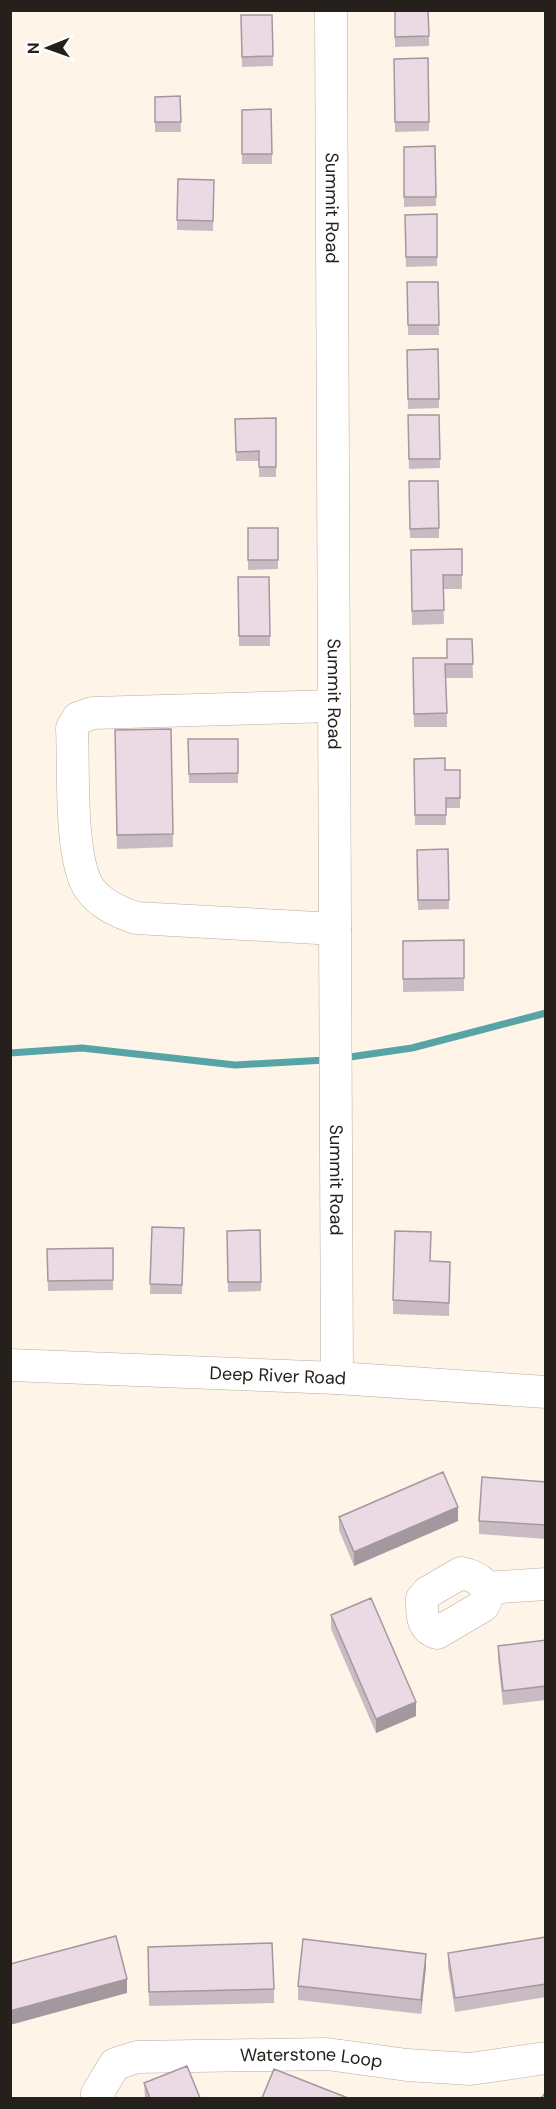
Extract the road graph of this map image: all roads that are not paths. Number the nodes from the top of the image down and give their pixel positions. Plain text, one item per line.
1 (332, 10) edge
2 (334, 706) junction
3 (335, 929) junction
4 (10, 1365) edge
5 (337, 1378) junction
6 (546, 1392) edge
7 (546, 1584) edge
8 (486, 1588) dead end
9 (546, 2058) edge
10 (99, 2098) edge

1 - 2 street, Summit Road
2 - 3 street, Summit Road
2 - 3 street
3 - 5 street, Summit Road
4 - 5 street, Deep River Road
5 - 6 street, Deep River Road
7 - 8 street
9 - 10 street, Waterstone Loop

